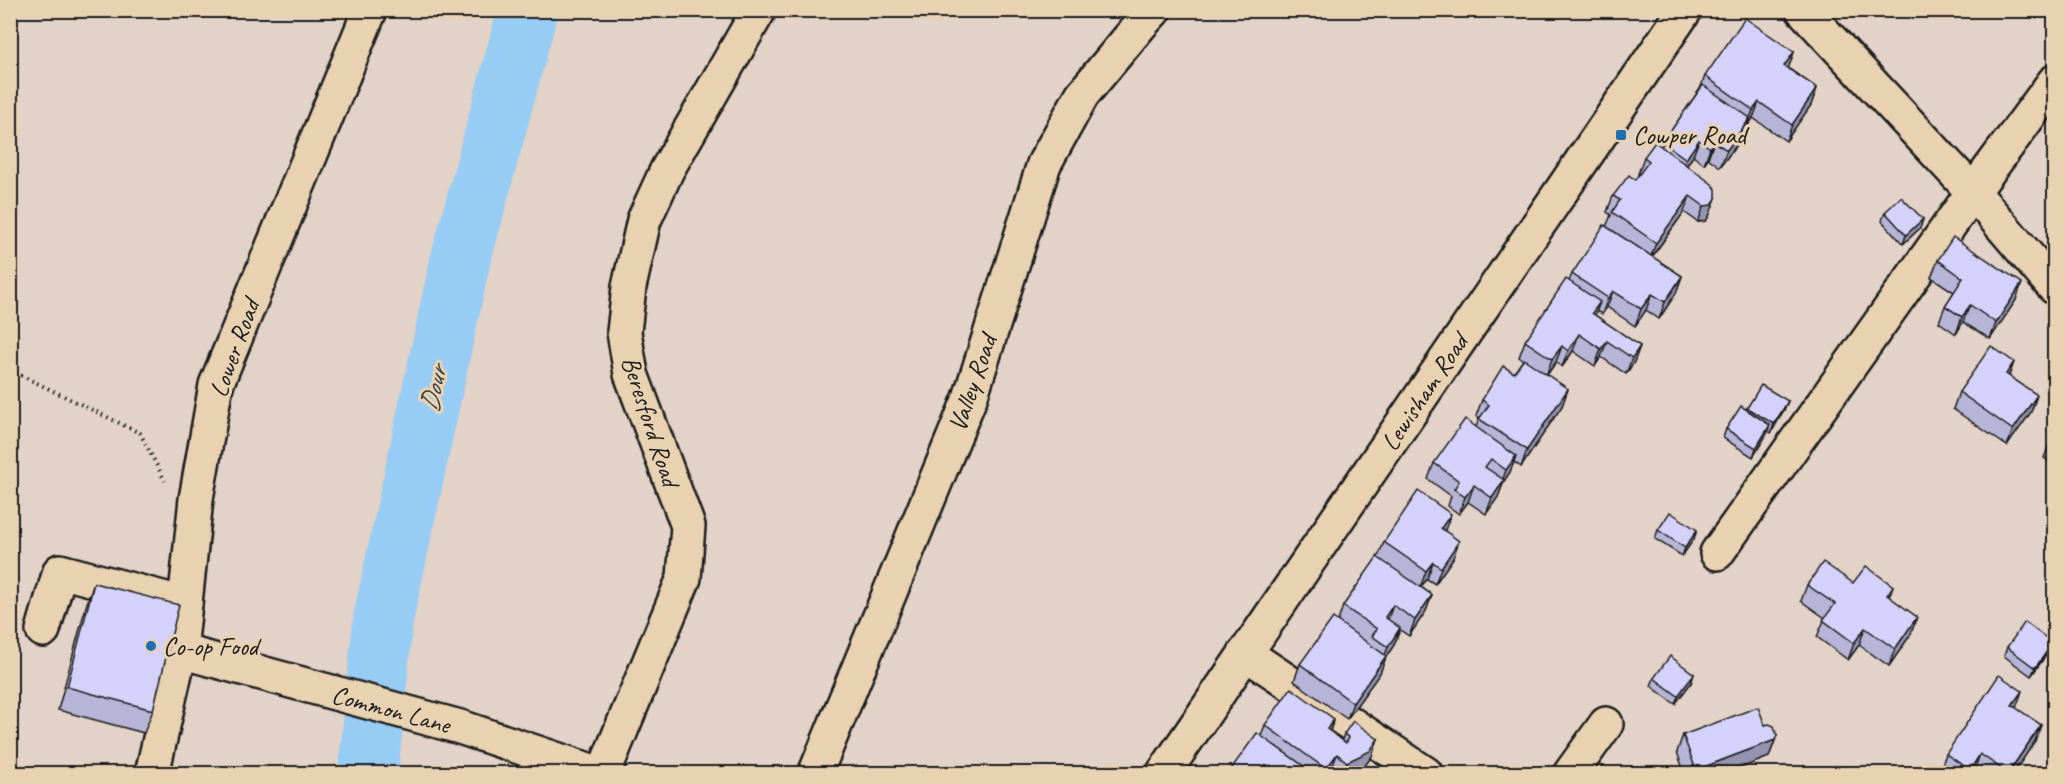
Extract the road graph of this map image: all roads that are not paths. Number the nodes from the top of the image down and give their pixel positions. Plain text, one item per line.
1 (370, 10) edge
2 (759, 10) edge
3 (1154, 10) edge
4 (1684, 10) edge
5 (1803, 10) edge
6 (2055, 82) edge
7 (1973, 192) junction
8 (2055, 286) edge
9 (1717, 553) dead end
10 (185, 604) junction
11 (43, 630) dead end
12 (180, 651) junction
13 (1245, 653) junction
14 (1606, 724) dead end
15 (152, 774) edge
16 (602, 774) edge
17 (815, 774) edge
18 (1163, 774) edge
19 (1426, 774) edge
20 (1570, 774) edge

1 - 10 street, Lower Road
2 - 16 street, Beresford Road
3 - 17 street, Valley Road
4 - 13 street, Lewisham Road
5 - 7 street
6 - 7 street
7 - 8 street
7 - 9 street
10 - 11 street
10 - 12 street, Lower Road
12 - 15 street, Lower Road
12 - 16 street, Common Lane
13 - 18 street, Lewisham Road
13 - 19 street
14 - 20 street

